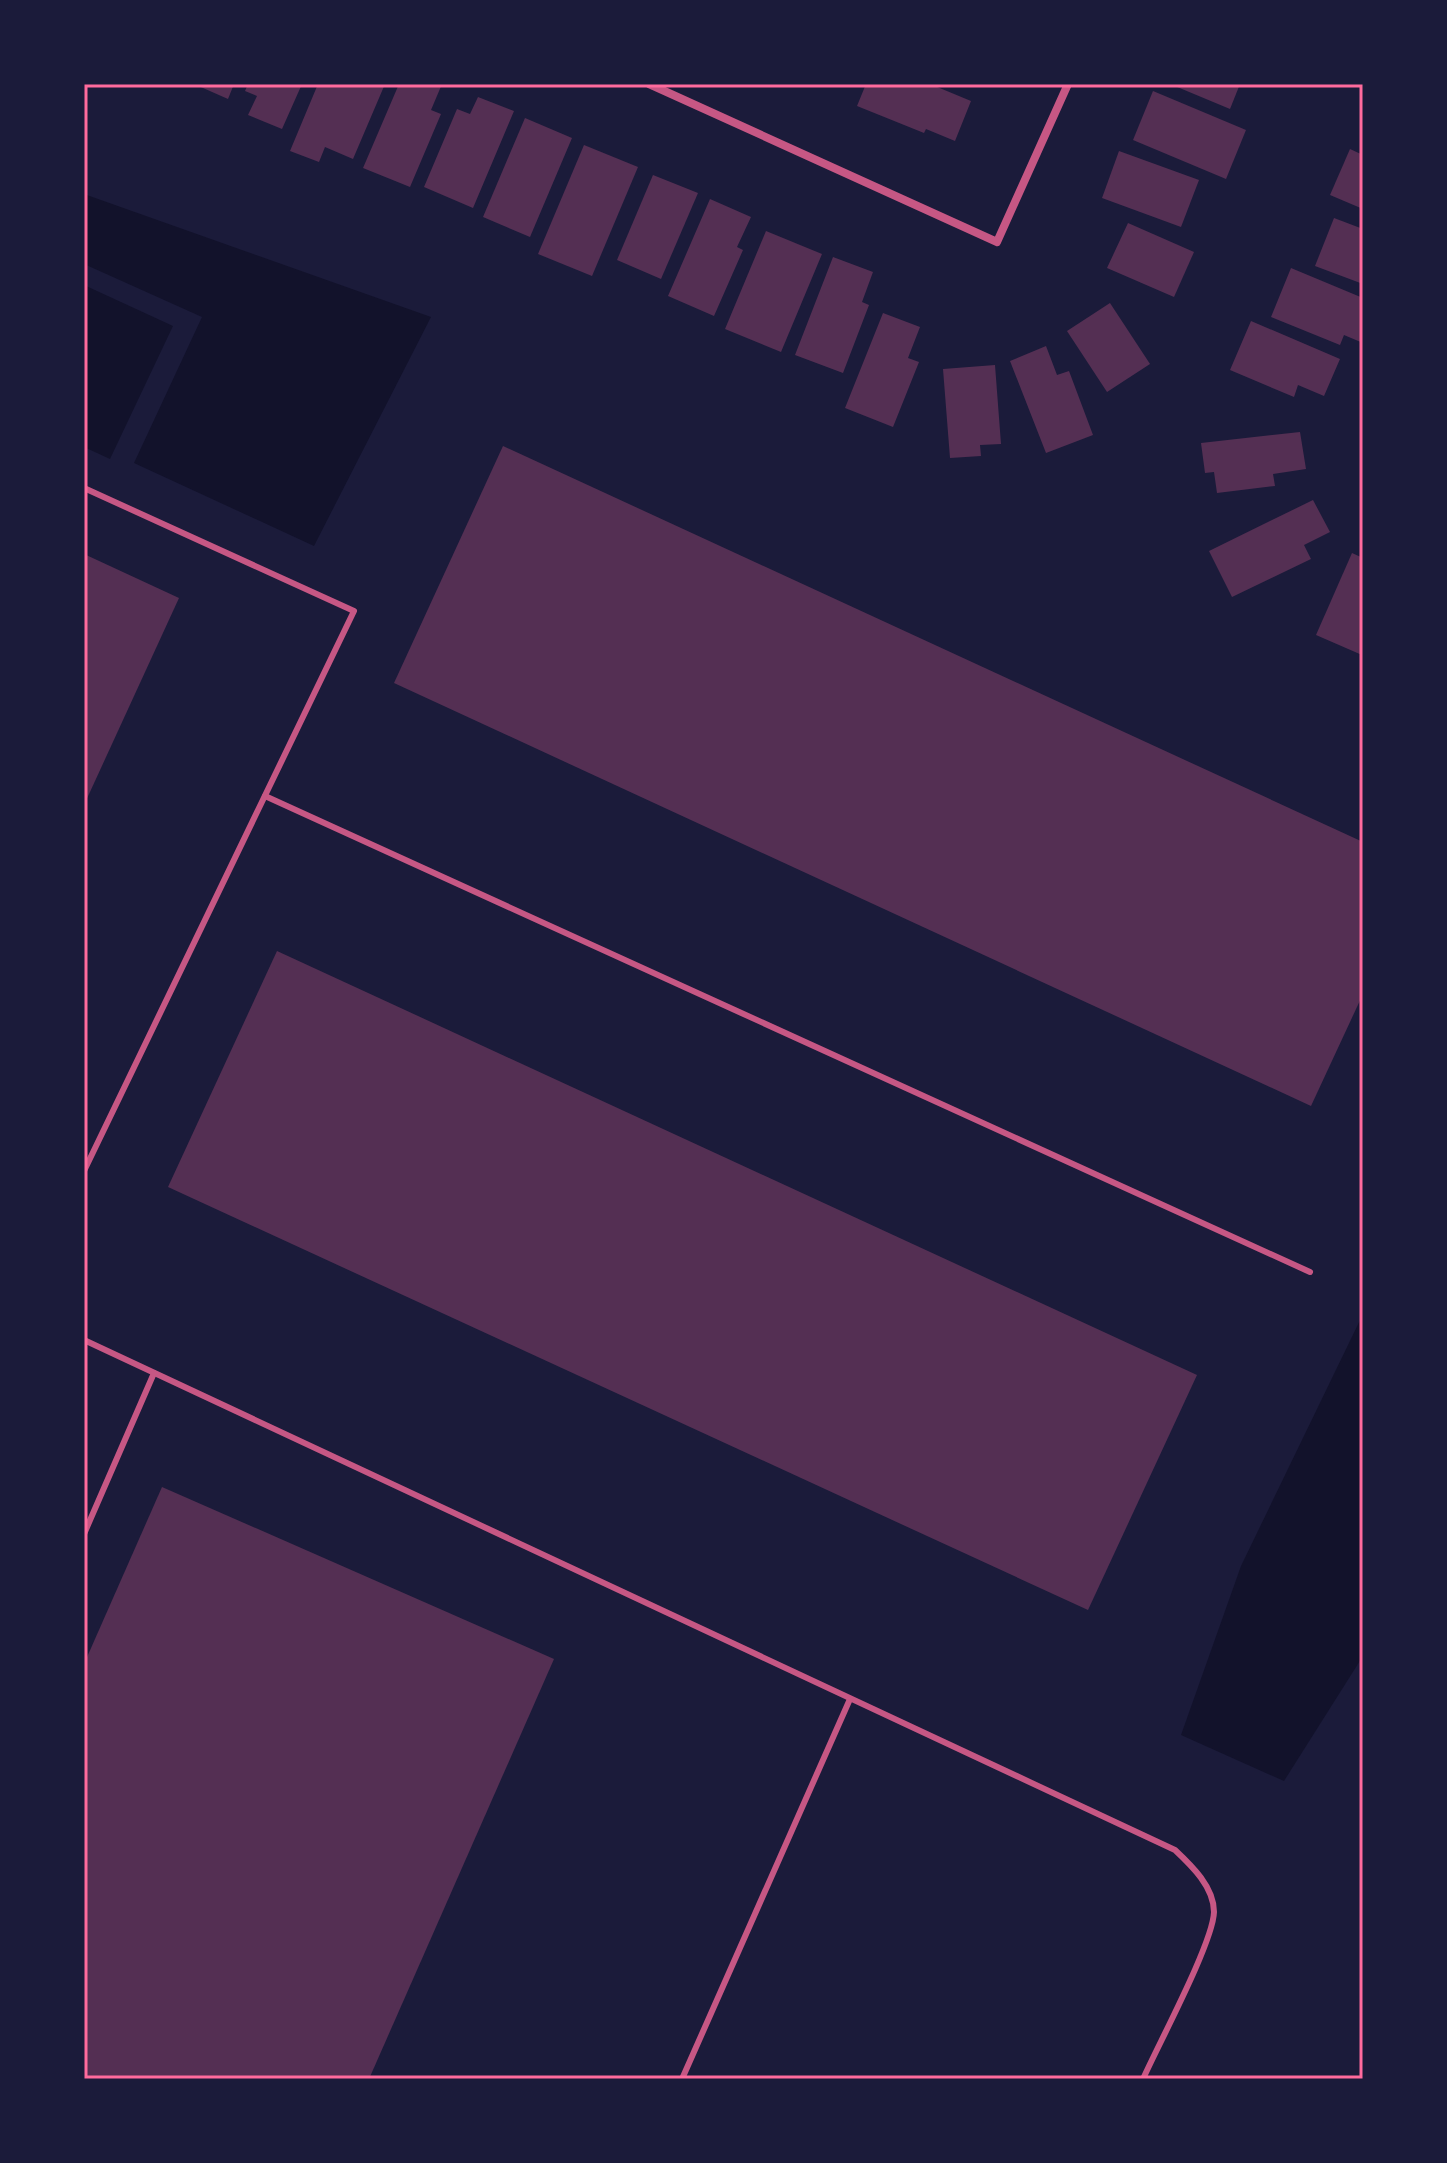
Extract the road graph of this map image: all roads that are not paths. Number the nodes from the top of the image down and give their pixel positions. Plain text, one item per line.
1 (649, 84) edge
2 (1068, 84) edge
3 (84, 488) edge
4 (265, 796) junction
5 (84, 1171) edge
6 (1310, 1272) dead end
7 (84, 1340) edge
8 (154, 1373) junction
9 (84, 1534) edge
10 (850, 1699) junction
11 (682, 2079) edge
12 (1143, 2079) edge

1 - 2 street
3 - 4 lane
4 - 5 lane
4 - 6 lane
7 - 8 lane
8 - 9 lane
8 - 10 lane
10 - 11 lane
10 - 12 lane

